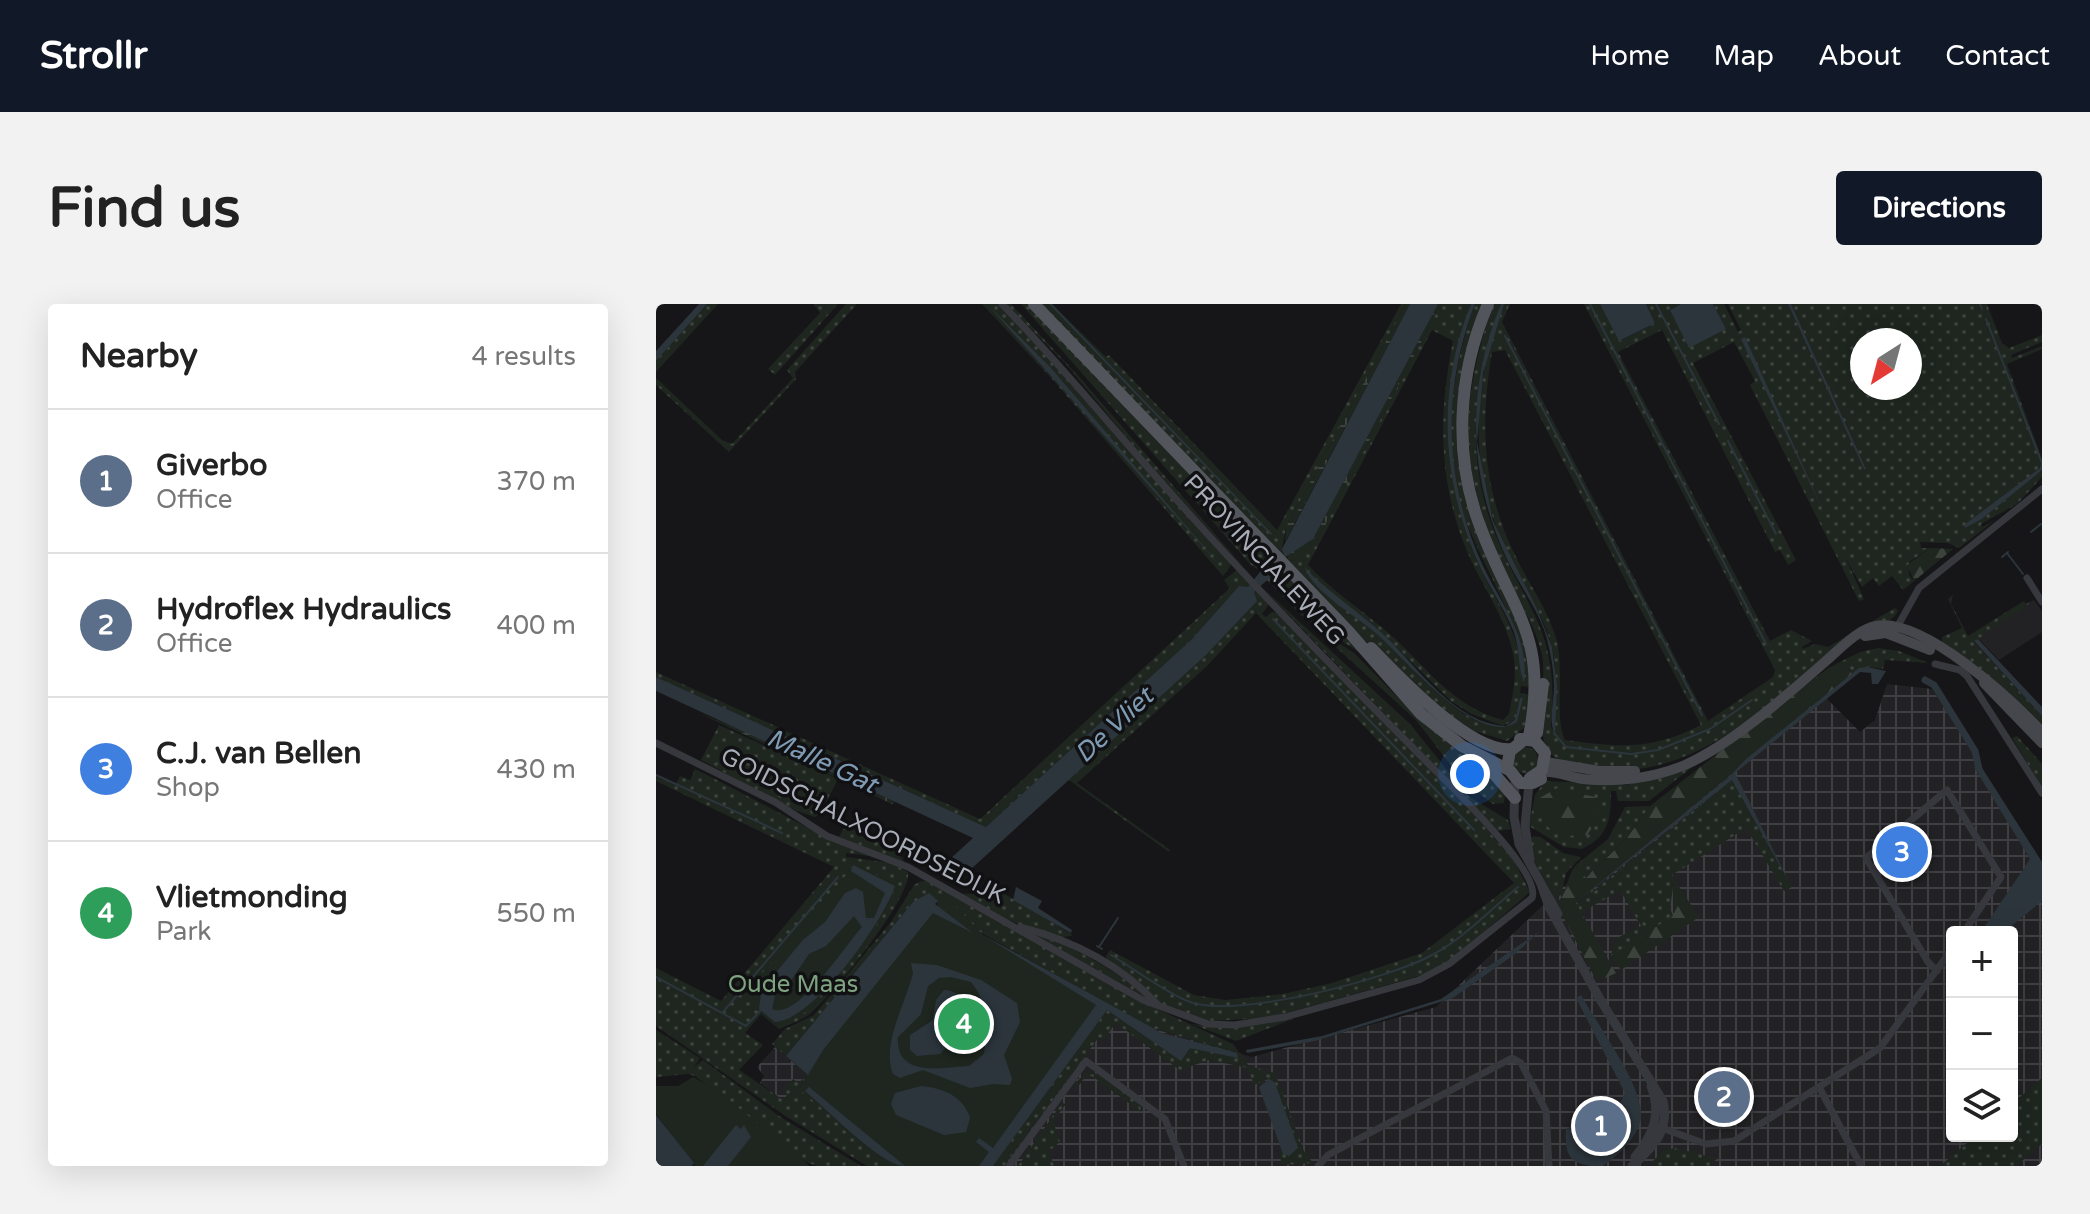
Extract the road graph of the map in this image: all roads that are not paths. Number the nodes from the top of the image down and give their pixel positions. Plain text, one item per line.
1 (1002, 304) edge
2 (1034, 304) edge
3 (1488, 304) edge
4 (2042, 489) edge
5 (2027, 578) dead end
6 (1511, 593) junction
7 (2042, 602) edge
8 (1895, 631) junction
9 (1349, 632) junction
10 (1935, 664) dead end
11 (2013, 707) junction
12 (1997, 720) junction
13 (2042, 732) edge
14 (656, 743) edge
15 (1523, 743) junction
16 (2042, 743) edge
17 (1471, 751) junction
18 (1507, 765) junction
19 (1565, 770) junction
20 (1534, 774) junction
21 (2042, 793) edge
22 (1515, 798) junction
23 (1520, 833) junction
24 (1500, 840) junction
25 (1009, 924) junction
26 (1968, 926) edge
27 (1946, 958) edge
28 (1937, 971) junction
29 (1161, 1008) junction
30 (1819, 1087) junction
31 (1659, 1126) junction
32 (1009, 1166) edge
33 (1184, 1166) edge
34 (1318, 1166) edge
35 (1549, 1166) edge
36 (1630, 1166) edge
37 (1861, 1166) edge

1 - 24 street, PROVINCIALEWEG
2 - 9 main road, PROVINCIALEWEG
3 - 6 main road
4 - 8 street
5 - 7 street
6 - 15 main road
6 - 15 main road
8 - 11 main road
8 - 19 main road
9 - 15 main road, PROVINCIALEWEG
9 - 17 main road, PROVINCIALEWEG
10 - 12 street
11 - 12 street
11 - 13 main road
11 - 16 main road
12 - 21 street
14 - 25 street, GOIDSCHALXOORDSEDIJK
15 - 18 main road
15 - 20 main road
17 - 18 main road, PROVINCIALEWEG
17 - 22 main road
18 - 20 main road
19 - 20 main road
19 - 20 main road
20 - 22 street
20 - 23 street
22 - 23 street
23 - 24 street
23 - 31 street
24 - 29 street, GOIDSCHALXOORDSEDIJK
25 - 29 street, GOIDSCHALXOORDSEDIJK
25 - 29 street, GOIDSCHALXOORDSEDIJK
26 - 28 street
27 - 28 street
28 - 30 street
30 - 31 street
30 - 37 street
31 - 36 street
32 - 33 street
34 - 35 street

